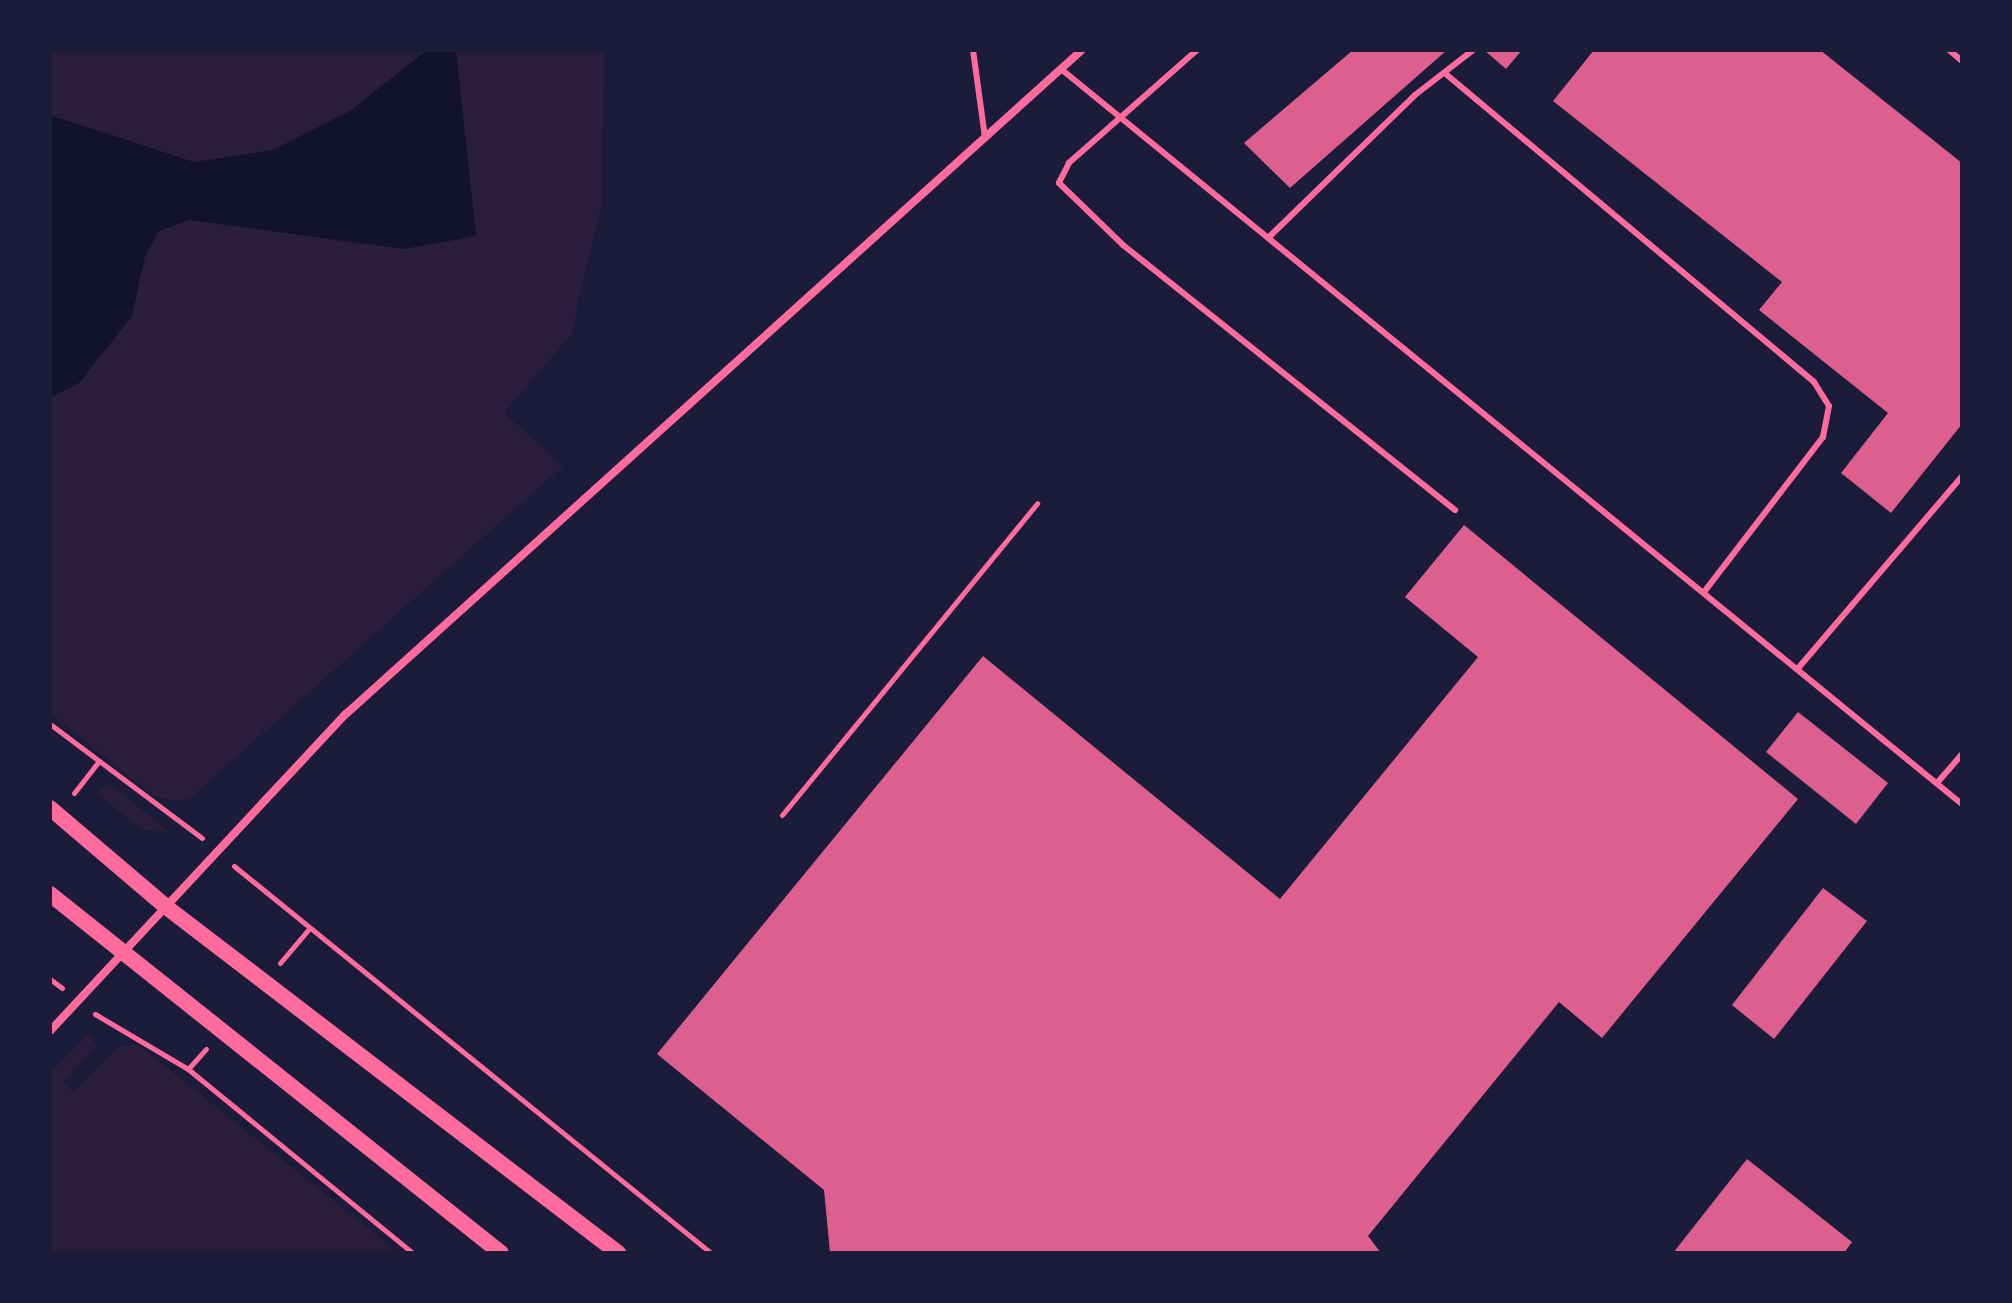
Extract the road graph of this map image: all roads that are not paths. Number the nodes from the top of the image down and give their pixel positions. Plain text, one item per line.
1 (973, 50) edge
2 (1082, 50) edge
3 (1197, 50) edge
4 (1473, 50) edge
5 (1949, 50) edge
6 (1962, 61) edge
7 (1061, 69) junction
8 (1447, 75) junction
9 (1123, 113) junction
10 (985, 139) junction
11 (1268, 238) junction
12 (1962, 476) edge
13 (1455, 510) dead end
14 (1705, 591) junction
15 (1800, 666) junction
16 (1962, 754) edge
17 (1937, 783) junction
18 (1962, 804) edge
19 (50, 808) edge
20 (50, 894) edge
21 (165, 906) junction
22 (119, 955) junction
23 (50, 1031) edge
24 (501, 1253) edge
25 (618, 1253) edge

1 - 10 lane
2 - 7 street
3 - 9 lane
4 - 8 lane
5 - 6 lane
7 - 9 lane
7 - 10 street
8 - 11 lane
8 - 14 lane
9 - 11 lane
9 - 13 lane
10 - 21 street
11 - 14 lane
12 - 15 lane
14 - 15 lane
15 - 17 lane
16 - 17 lane
17 - 18 lane
19 - 21 main road
20 - 22 main road
21 - 22 street
21 - 25 main road
22 - 23 street
22 - 24 main road

